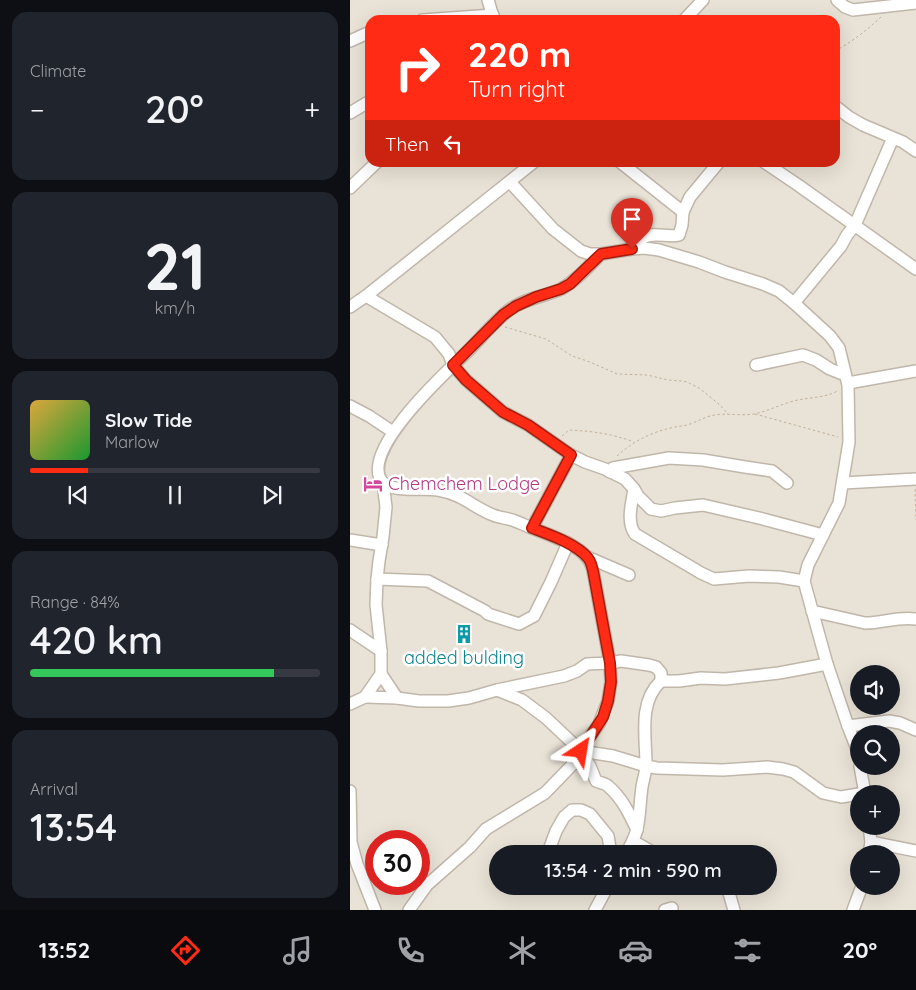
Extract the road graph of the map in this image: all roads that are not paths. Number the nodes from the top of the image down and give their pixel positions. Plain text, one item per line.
1 (488, 0) edge
2 (703, 0) edge
3 (837, 0) edge
4 (916, 3) edge
5 (492, 15) edge
6 (689, 15) edge
7 (365, 34) edge
8 (350, 41) edge
9 (365, 104) edge
10 (840, 110) edge
11 (350, 113) edge
12 (893, 138) junction
13 (916, 151) edge
14 (372, 167) edge
15 (528, 167) edge
16 (626, 167) edge
17 (715, 167) edge
18 (771, 167) edge
19 (510, 182) junction
20 (350, 188) edge
21 (683, 212) junction
22 (855, 225) junction
23 (632, 249) junction
24 (601, 254) junction
25 (916, 269) edge
26 (366, 296) junction
27 (794, 302) junction
28 (350, 307) edge
29 (756, 364) dead end
30 (453, 365) junction
31 (916, 371) edge
32 (847, 381) junction
33 (350, 406) edge
34 (393, 432) junction
35 (571, 455) junction
36 (611, 470) junction
37 (916, 479) edge
38 (383, 483) junction
39 (787, 483) dead end
40 (843, 483) junction
41 (634, 489) junction
42 (532, 528) junction
43 (823, 536) junction
44 (350, 540) edge
45 (568, 543) junction
46 (382, 544) junction
47 (587, 557) junction
48 (630, 575) dead end
49 (377, 579) junction
50 (804, 581) junction
51 (812, 611) junction
52 (916, 619) edge
53 (350, 630) edge
54 (381, 651) junction
55 (610, 663) junction
56 (827, 664) junction
57 (381, 674) junction
58 (661, 681) junction
59 (497, 690) junction
60 (365, 697) junction
61 (397, 698) junction
62 (350, 705) edge
63 (848, 726) junction
64 (916, 730) edge
65 (850, 731) edge
66 (581, 751) junction
67 (646, 766) junction
68 (350, 791) edge
69 (850, 796) edge
70 (635, 835) junction
71 (551, 845) edge
72 (610, 845) edge
73 (630, 845) edge
74 (646, 845) edge
75 (900, 851) edge
76 (916, 852) edge
77 (603, 895) edge
78 (730, 895) edge
79 (859, 895) edge
80 (375, 910) edge
81 (409, 910) edge
82 (595, 910) edge
83 (734, 910) edge
84 (853, 910) edge

1 - 5 street
2 - 6 street
3 - 4 street
7 - 8 street
9 - 11 street
10 - 12 street
12 - 13 street
12 - 22 street
14 - 20 street
15 - 19 street
16 - 21 street
17 - 21 street
18 - 22 street
19 - 24 street
19 - 26 street
21 - 23 street
22 - 25 street
22 - 27 street
23 - 24 street
23 - 27 street
24 - 30 street
26 - 28 street
26 - 30 street
27 - 32 street
29 - 32 street
30 - 34 street
30 - 35 street
31 - 32 street
32 - 40 street
33 - 34 street
34 - 38 street
35 - 36 street
35 - 42 street
36 - 39 street
36 - 41 street
37 - 40 street
38 - 42 street
38 - 46 street
40 - 43 street
41 - 43 street
41 - 50 street
42 - 45 street
43 - 50 street
44 - 46 street
45 - 47 street
45 - 49 street
46 - 49 street
47 - 48 street
47 - 55 street
49 - 54 street
50 - 51 street
51 - 52 street
51 - 56 street
53 - 54 street
54 - 57 street
55 - 58 street
55 - 59 street
55 - 66 street
56 - 58 street
56 - 63 street
57 - 60 street
57 - 61 street
58 - 67 street
59 - 61 street
59 - 66 street
60 - 61 street
60 - 62 street
63 - 64 street
63 - 65 street
66 - 67 street
66 - 70 street
66 - 81 street
67 - 69 street
67 - 70 street
68 - 80 street
70 - 73 street
70 - 74 street
71 - 72 street
75 - 76 street
77 - 82 street
78 - 83 street
79 - 84 street

